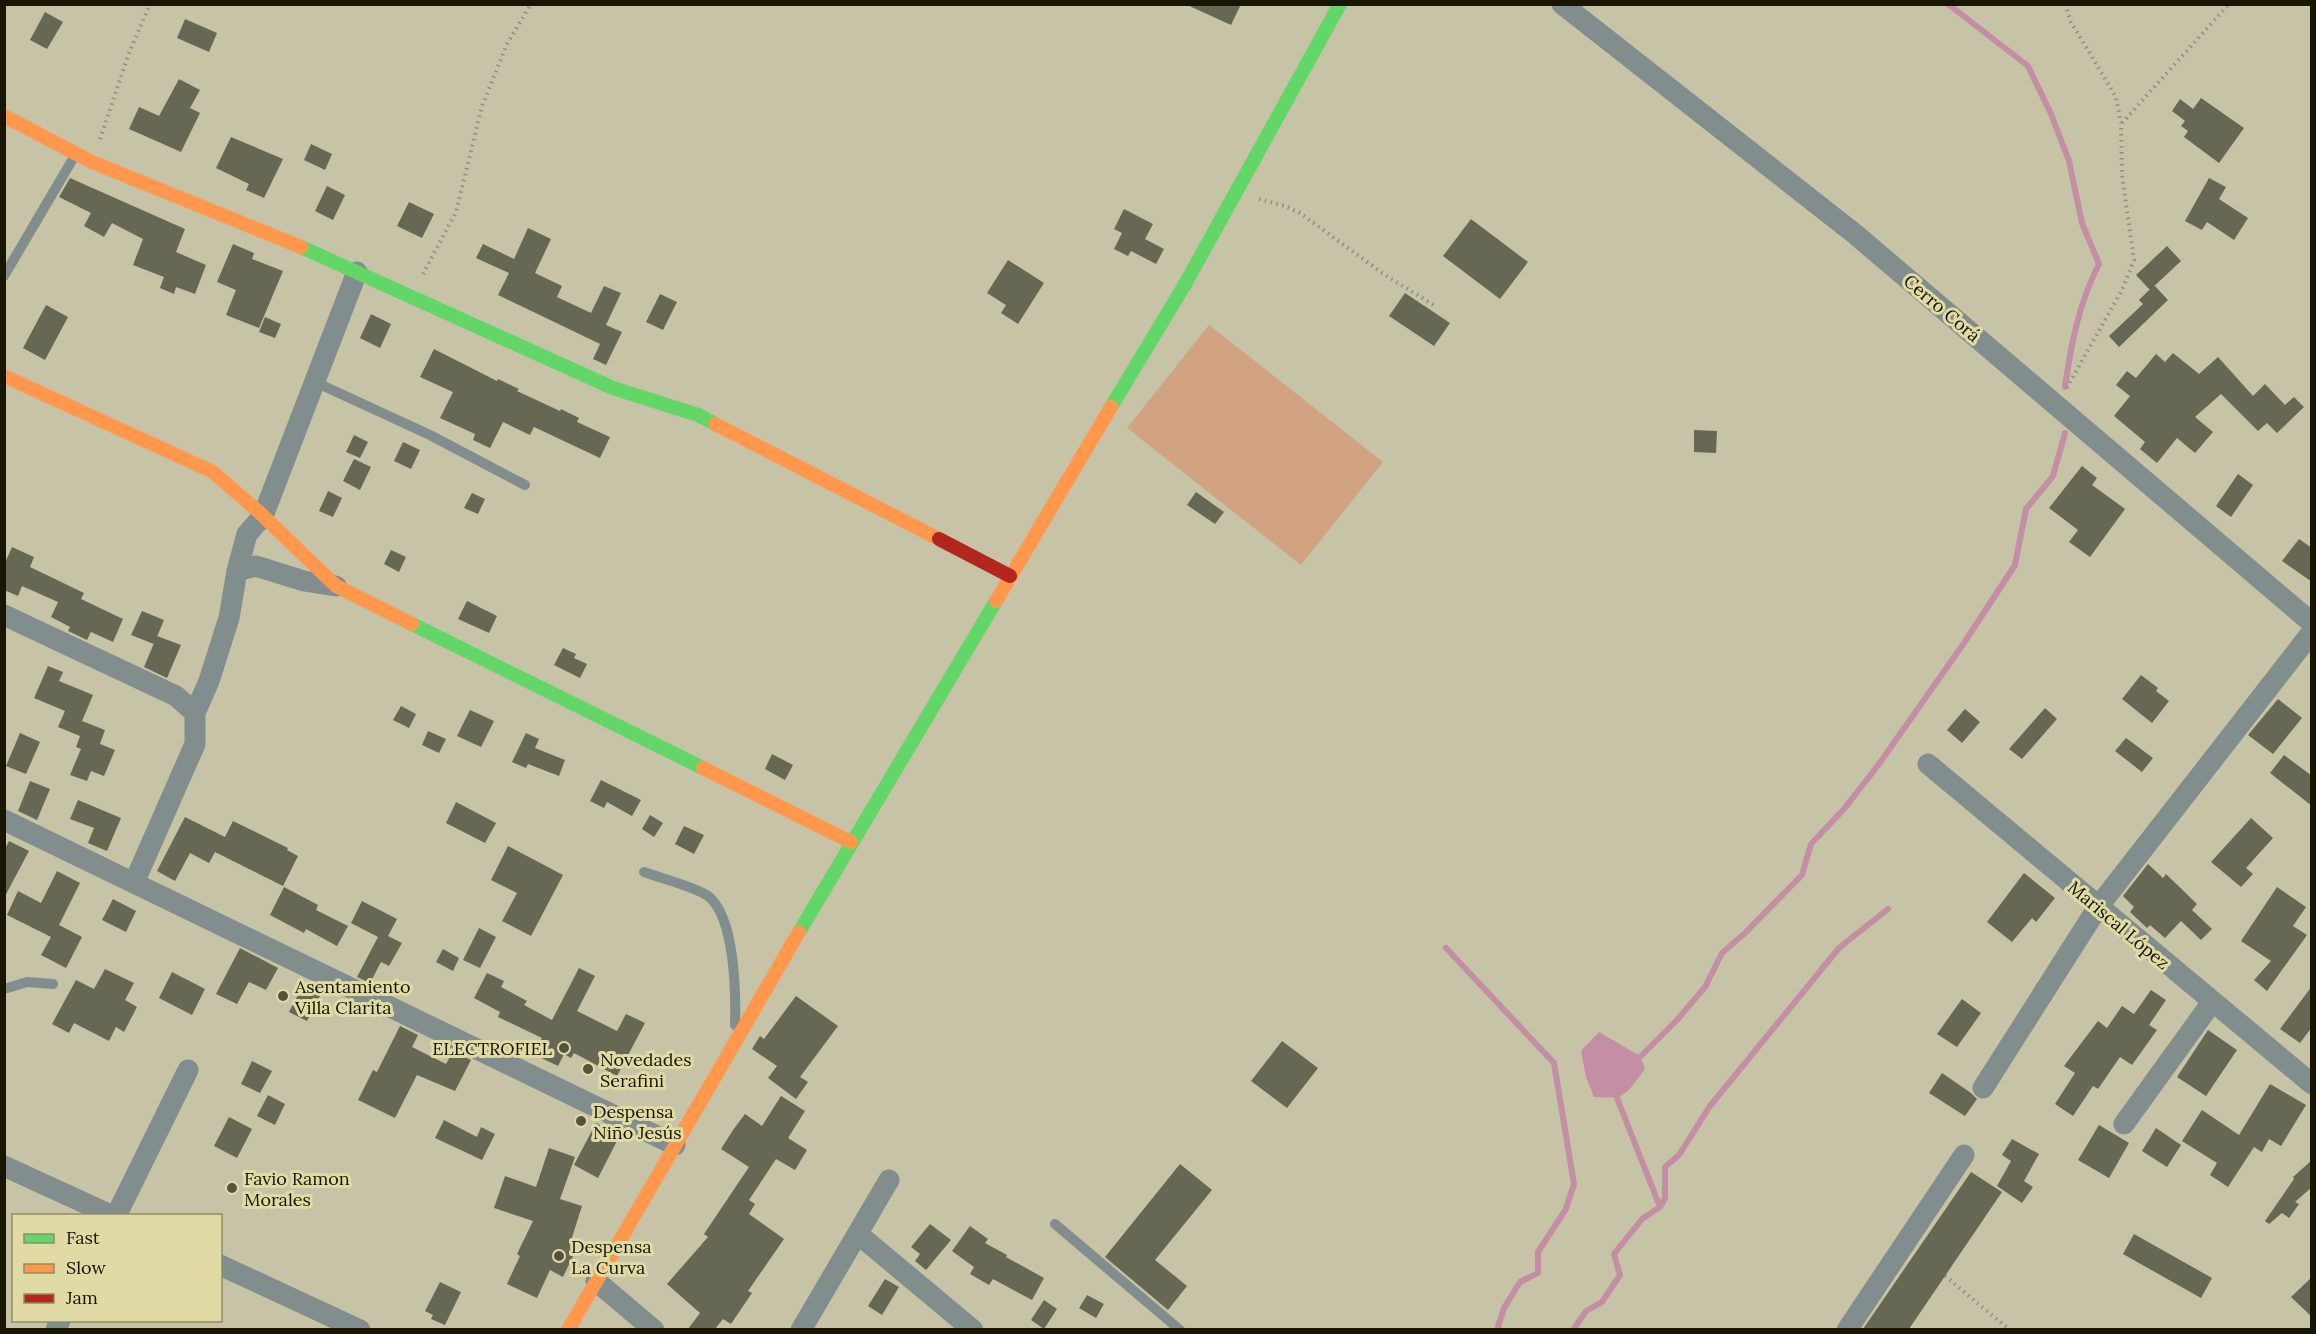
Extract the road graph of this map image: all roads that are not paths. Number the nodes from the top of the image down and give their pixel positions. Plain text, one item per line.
1 (1340, 4) edge
2 (1562, 4) edge
3 (4, 116) edge
4 (76, 154) junction
5 (357, 272) junction
6 (4, 276) edge
7 (4, 376) edge
8 (315, 382) junction
9 (525, 485) dead end
10 (263, 516) junction
11 (237, 571) junction
12 (1010, 576) junction
13 (336, 586) junction
14 (4, 615) edge
15 (2312, 623) edge
16 (2312, 632) edge
17 (195, 712) junction
18 (1928, 764) dead end
19 (4, 820) edge
20 (851, 842) junction
21 (644, 872) dead end
22 (134, 883) junction
23 (2098, 907) junction
24 (53, 984) dead end
25 (4, 989) edge
26 (2212, 1002) junction
27 (735, 1043) junction
28 (188, 1070) dead end
29 (2312, 1084) edge
30 (1983, 1088) dead end
31 (2124, 1124) dead end
32 (675, 1145) junction
33 (1964, 1155) dead end
34 (4, 1166) edge
35 (889, 1180) dead end
36 (112, 1214) edge
37 (115, 1214) edge
38 (1055, 1224) dead end
39 (858, 1234) junction
40 (222, 1266) edge
41 (596, 1281) junction
42 (327, 1323) edge
43 (360, 1329) edge
44 (568, 1329) edge
45 (654, 1329) edge
46 (801, 1329) edge
47 (972, 1329) edge
48 (1180, 1329) edge
49 (1846, 1329) edge

1 - 12 street
2 - 15 street, Cerro Corá
3 - 4 street
4 - 5 street
4 - 6 lane
5 - 8 street
5 - 12 street
7 - 10 street
8 - 9 lane
8 - 10 street
10 - 11 street
10 - 13 street
11 - 13 street
11 - 17 street
12 - 20 street
13 - 20 street
14 - 17 street
16 - 23 street
17 - 22 street
18 - 23 street, Mariscal López
19 - 22 street
20 - 27 street
21 - 27 lane
22 - 32 street
23 - 26 street, Mariscal López
23 - 30 street
24 - 25 lane
26 - 29 street, Mariscal López
26 - 31 street
27 - 32 street
28 - 37 street
32 - 41 street
33 - 49 street
34 - 36 street
35 - 39 street
38 - 48 lane
39 - 46 street
39 - 47 street
40 - 42 street
41 - 44 street
41 - 45 street
42 - 43 street

